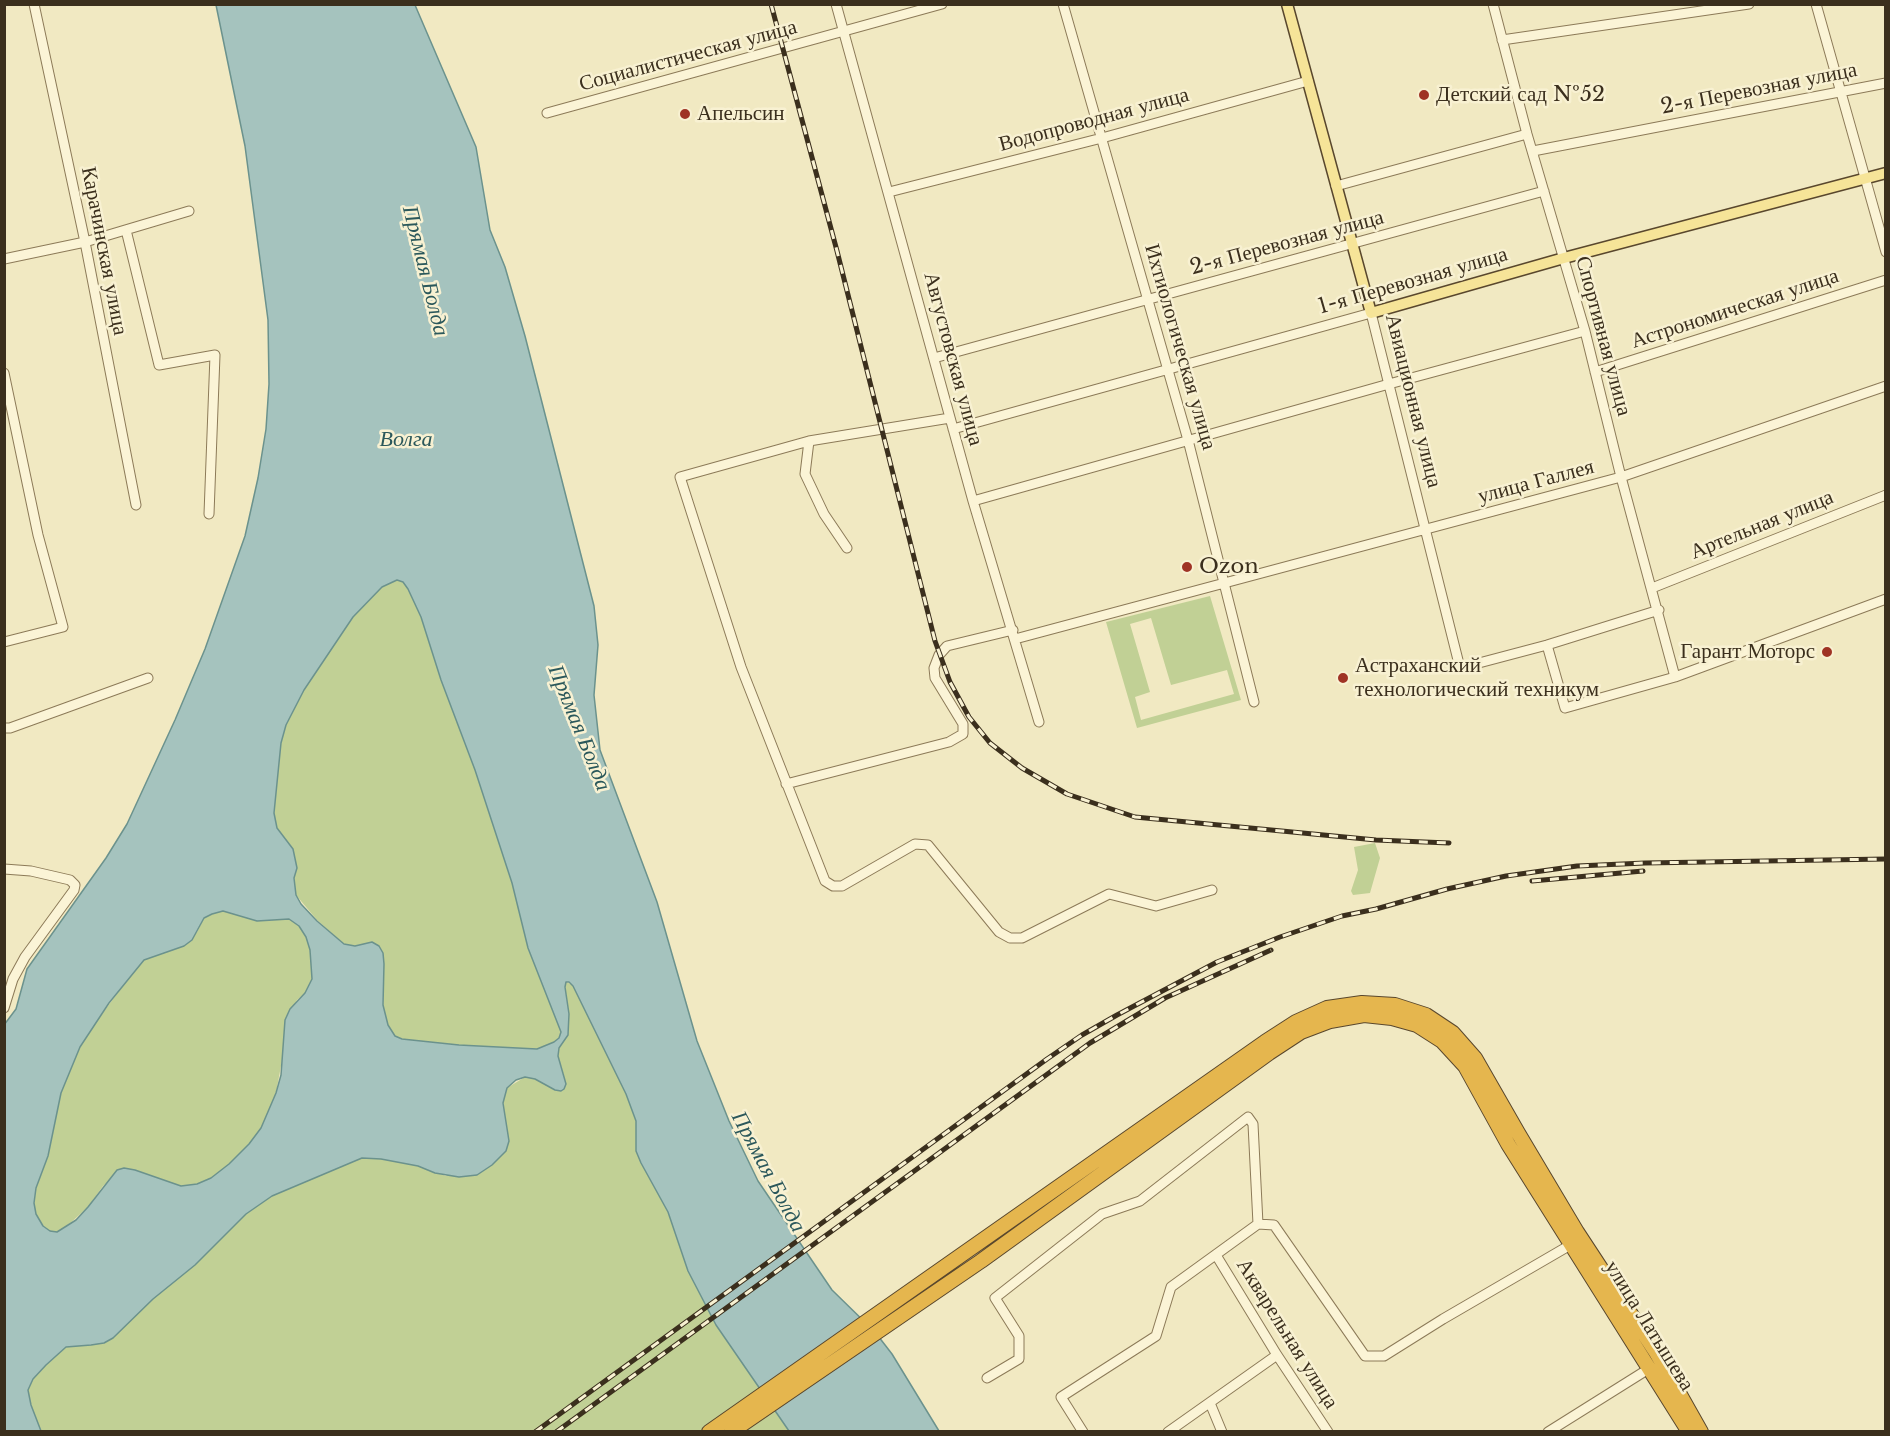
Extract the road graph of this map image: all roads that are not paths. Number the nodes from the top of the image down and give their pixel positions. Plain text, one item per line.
1 (34, 4) edge
2 (836, 4) edge
3 (942, 4) edge
4 (1064, 4) edge
5 (1287, 4) edge
6 (1493, 4) edge
7 (1749, 4) edge
8 (1816, 4) edge
9 (843, 31) junction
10 (1502, 40) junction
11 (1308, 81) junction
12 (1886, 83) edge
13 (1841, 92) junction
14 (547, 113) dead end
15 (1527, 134) junction
16 (1102, 138) junction
17 (1533, 151) junction
18 (1886, 173) edge
19 (1864, 179) junction
20 (1336, 186) junction
21 (1544, 191) junction
22 (889, 192) junction
23 (189, 210) dead end
24 (126, 230) junction
25 (85, 242) junction
26 (1352, 244) junction
27 (1886, 252) edge
28 (1564, 258) junction
29 (4, 259) edge
30 (1886, 280) edge
31 (1148, 300) junction
32 (1371, 313) junction
33 (1585, 331) junction
34 (934, 358) junction
35 (1168, 369) junction
36 (4, 372) edge
37 (1595, 372) junction
38 (1389, 384) junction
39 (1886, 387) edge
40 (8, 411) edge
41 (950, 418) junction
42 (953, 429) junction
43 (1188, 440) junction
44 (809, 441) junction
45 (1621, 477) junction
46 (1886, 495) edge
47 (973, 501) junction
48 (136, 505) dead end
49 (209, 514) dead end
50 (1424, 531) junction
51 (847, 548) dead end
52 (1223, 584) junction
53 (1652, 588) junction
54 (1886, 599) edge
55 (1659, 610) junction
56 (1014, 634) junction
57 (4, 642) edge
58 (1547, 645) junction
59 (1675, 677) junction
60 (148, 678) dead end
61 (1254, 702) dead end
62 (1039, 722) dead end
63 (4, 728) edge
64 (786, 784) junction
65 (4, 868) edge
66 (1212, 890) dead end
67 (4, 1008) edge
68 (1258, 1224) junction
69 (1572, 1244) junction
70 (1216, 1255) junction
71 (1277, 1355) junction
72 (1650, 1368) junction
73 (987, 1378) dead end
74 (1210, 1403) junction
75 (709, 1431) edge
76 (731, 1431) edge
77 (1083, 1431) edge
78 (1168, 1431) edge
79 (1222, 1431) edge
80 (1328, 1431) edge
81 (1548, 1431) edge
82 (1689, 1431) edge
83 (1701, 1431) edge

1 - 25 street, Карачинская улица
2 - 9 street, Августовская улица
3 - 9 street, Социалистическая улица
4 - 16 street, Ихтиологическая улица
5 - 11 main road, Авиационная улица
6 - 10 street, Спортивная улица
7 - 10 street
8 - 13 street
9 - 14 street, Социалистическая улица
9 - 22 street, Августовская улица
10 - 15 street, Спортивная улица
11 - 16 street, Водопроводная улица
11 - 20 main road, Авиационная улица
12 - 13 street, 2-я Перевозная улица
13 - 17 street, 2-я Перевозная улица
13 - 19 street
15 - 17 street, Спортивная улица
15 - 20 street
16 - 22 street, Водопроводная улица
16 - 31 street, Ихтиологическая улица
17 - 21 street, Спортивная улица
18 - 19 main road, 1-я Перевозная улица
19 - 27 street
19 - 28 main road, 1-я Перевозная улица
20 - 26 main road, Авиационная улица
21 - 26 street, 2-я Перевозная улица
21 - 28 street, Спортивная улица
22 - 34 street, Августовская улица
23 - 24 street
24 - 25 street
24 - 49 street
25 - 29 street
25 - 48 street, Карачинская улица
26 - 31 street, 2-я Перевозная улица
26 - 32 main road, Авиационная улица
28 - 32 main road, 1-я Перевозная улица
28 - 33 street, Спортивная улица
30 - 37 street, Астрономическая улица
31 - 34 street, 2-я Перевозная улица
31 - 35 street, Ихтиологическая улица
32 - 35 street, 1-я Перевозная улица
32 - 38 street, Авиационная улица
33 - 37 street, Спортивная улица
33 - 38 street
34 - 41 street, Августовская улица
35 - 42 street, 1-я Перевозная улица
35 - 43 street, Ихтиологическая улица
36 - 40 street
37 - 45 street, Спортивная улица
38 - 43 street
38 - 50 street, Авиационная улица
39 - 45 street, улица Галлея
40 - 57 street
41 - 42 street, Августовская улица
41 - 44 street
42 - 47 street, Августовская улица
43 - 47 street
43 - 52 street, Ихтиологическая улица
44 - 51 street
44 - 64 street
45 - 50 street, улица Галлея
45 - 53 street, Спортивная улица
46 - 53 street, Артельная улица
47 - 56 street, Августовская улица
50 - 52 street, улица Галлея
50 - 58 street, Авиационная улица
52 - 56 street, улица Галлея
52 - 61 street, Ихтиологическая улица
53 - 55 street, Спортивная улица
54 - 59 street
55 - 58 street
55 - 59 street, Спортивная улица
56 - 62 street, Августовская улица
56 - 64 street, улица Галлея
58 - 59 street
60 - 63 street
64 - 66 street
65 - 67 street
68 - 69 street
68 - 70 street
68 - 73 street
69 - 72 highway, улица Латышева
69 - 76 highway, улица Латышева
70 - 71 street, Акварельная улица
70 - 77 street
71 - 74 street
71 - 80 street, Акварельная улица
72 - 81 street
72 - 82 highway, улица Латышева
74 - 78 street
74 - 79 street
75 - 83 highway, улица Латышева

